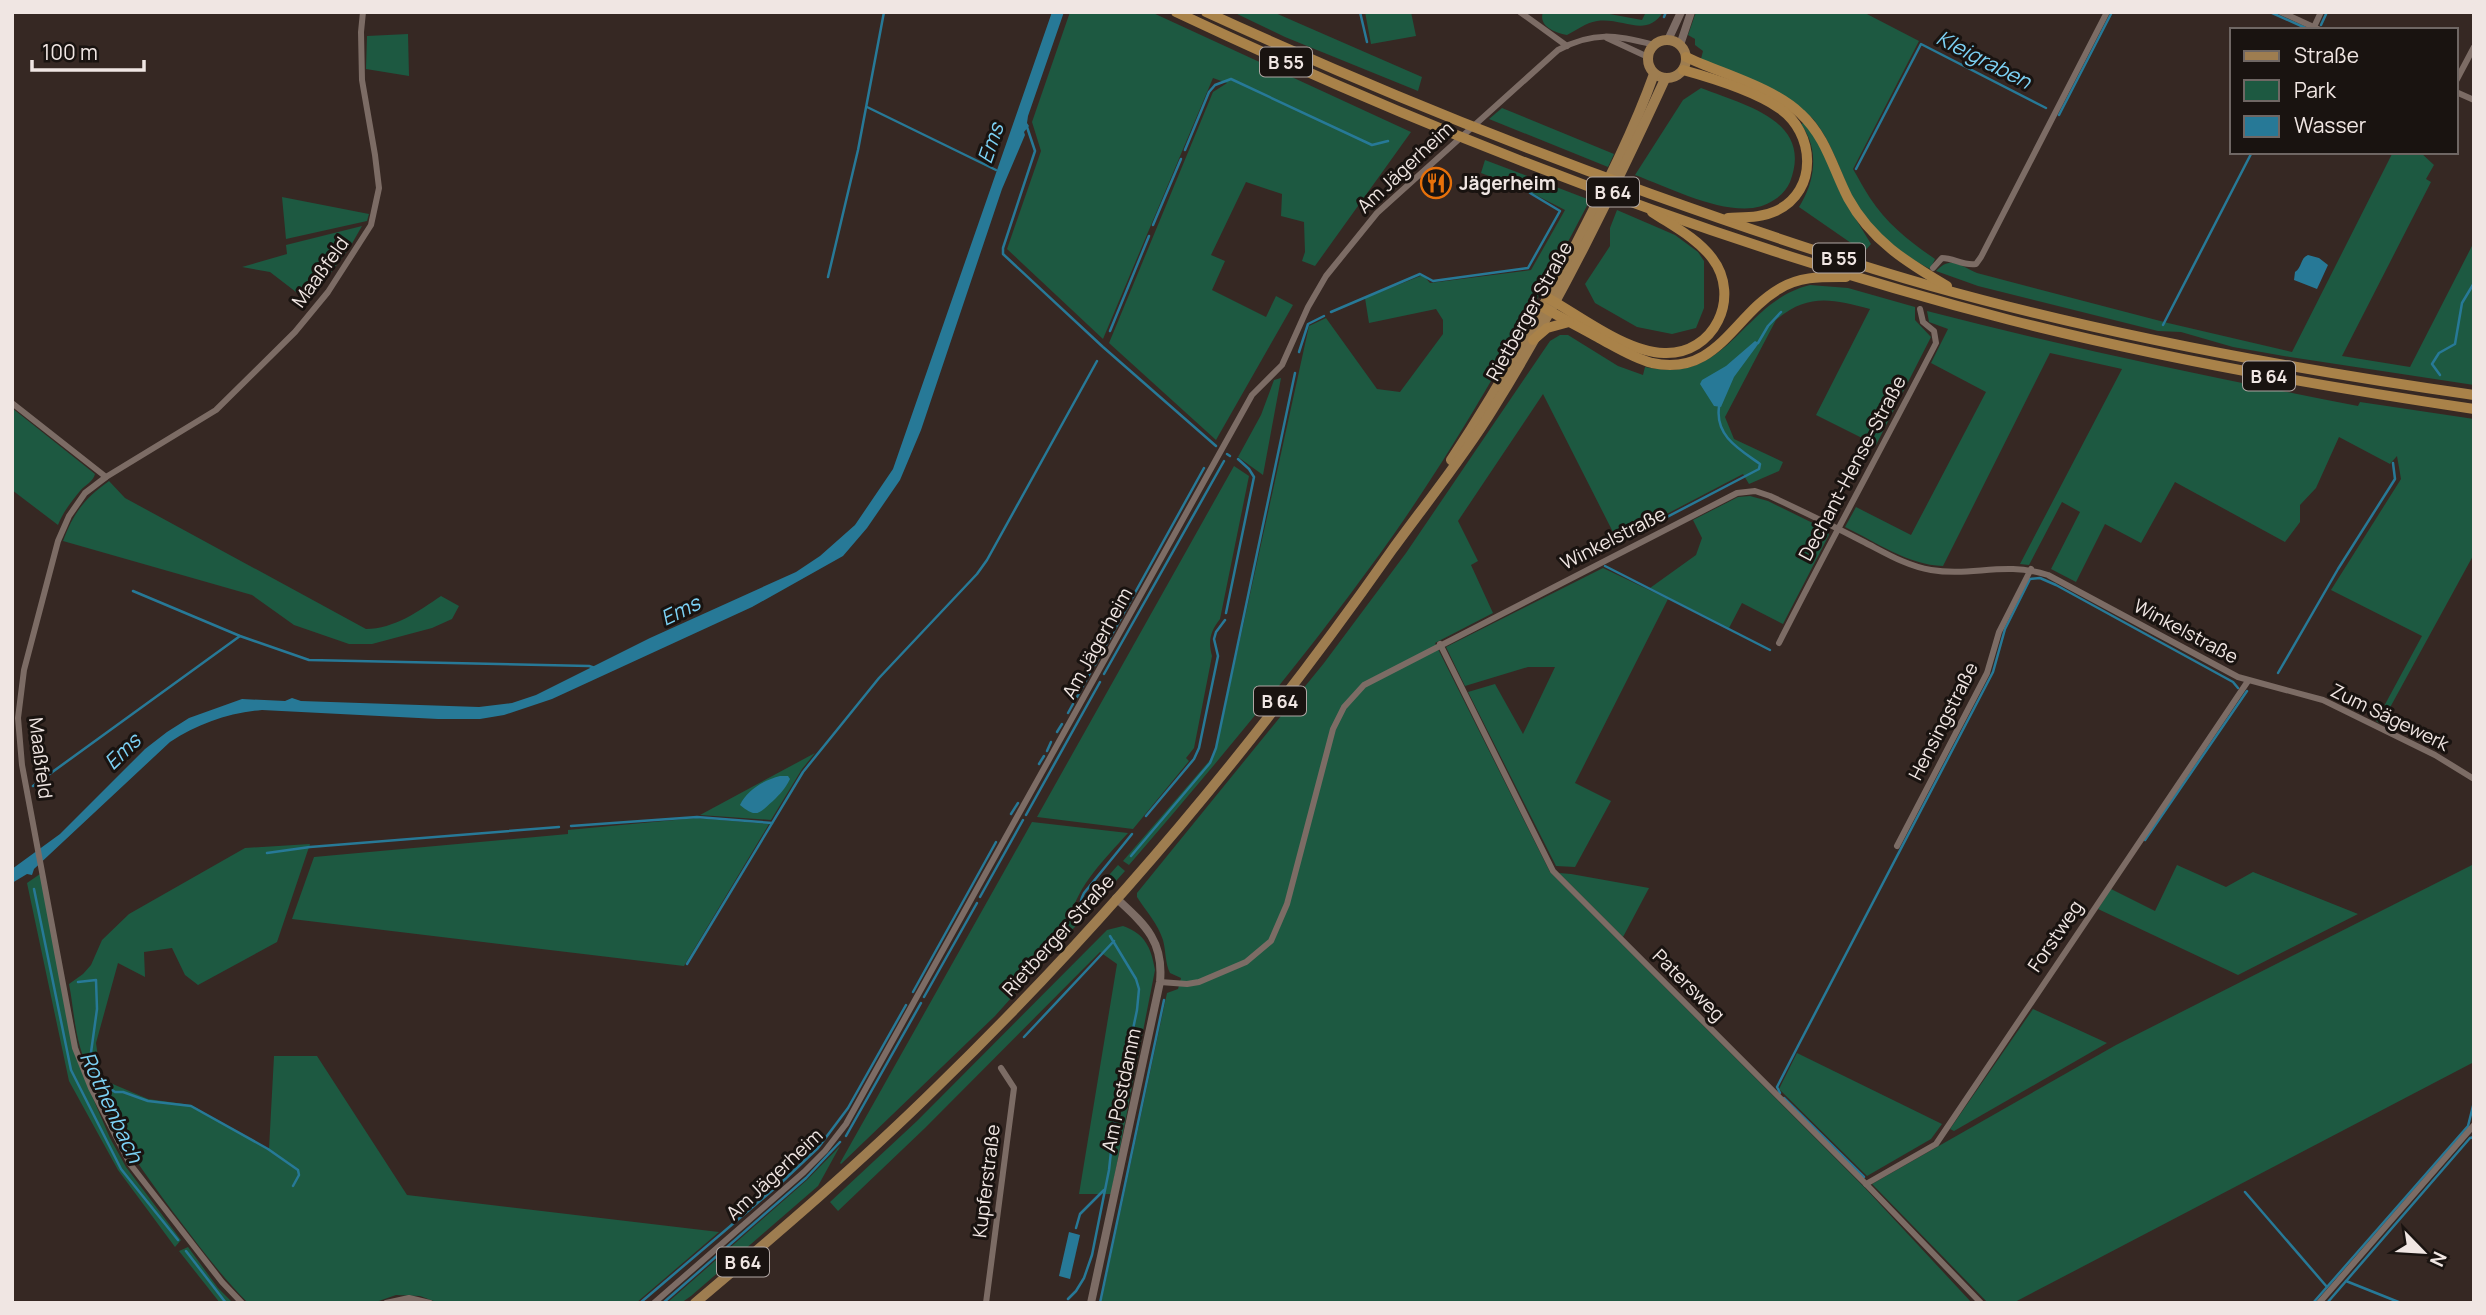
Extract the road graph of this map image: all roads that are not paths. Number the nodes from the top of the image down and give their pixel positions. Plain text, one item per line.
1 (363, 12) edge
2 (1176, 12) edge
3 (1206, 12) edge
4 (1520, 12) edge
5 (1681, 12) edge
6 (1691, 12) edge
7 (2107, 12) edge
8 (2281, 12) edge
9 (2321, 12) edge
10 (2317, 28) edge
11 (1602, 36) junction
12 (1668, 40) junction
13 (1654, 45) junction
14 (1680, 45) junction
15 (1567, 46) junction
16 (2474, 47) edge
17 (1648, 57) junction
18 (1686, 57) junction
19 (1683, 70) junction
20 (1654, 74) junction
21 (2458, 77) edge
22 (1665, 79) junction
23 (2458, 93) edge
24 (2474, 100) edge
25 (1634, 201) junction
26 (1718, 218) junction
27 (1933, 268) dead end
28 (1856, 277) junction
29 (1961, 294) junction
30 (1549, 305) junction
31 (1920, 309) dead end
32 (1569, 321) junction
33 (1533, 340) junction
34 (2474, 396) edge
35 (12, 403) edge
36 (2474, 409) edge
37 (106, 477) junction
38 (1837, 528) junction
39 (1397, 544) junction
40 (2031, 569) junction
41 (1779, 643) dead end
42 (1440, 644) junction
43 (2248, 681) junction
44 (2474, 779) edge
45 (1897, 846) dead end
46 (1115, 898) junction
47 (1160, 982) junction
48 (1001, 1068) dead end
49 (2474, 1125) edge
50 (1866, 1184) junction
51 (242, 1303) edge
52 (386, 1303) edge
53 (430, 1303) edge
54 (654, 1303) edge
55 (695, 1303) edge
56 (986, 1303) edge
57 (1091, 1303) edge
58 (1981, 1303) edge
59 (2319, 1303) edge

1 - 37 street, Maaßfeld
2 - 25 highway, B 55
3 - 26 highway, B 55
4 - 15 street
5 - 12 street
6 - 14 street
7 - 27 street
8 - 10 street
9 - 10 street
11 - 13 street, Am Jägerheim
11 - 15 street, Am Jägerheim
11 - 17 street
12 - 13 main road
12 - 14 main road
13 - 17 main road
14 - 18 main road
15 - 54 street, Am Jägerheim
16 - 21 street
17 - 20 main road
18 - 19 main road
18 - 29 highway, B 64
19 - 22 main road
19 - 26 highway, B 55
20 - 22 main road
20 - 30 main road, Rietberger Straße / B 64
22 - 30 main road, Rietberger Straße / B 64
23 - 24 street
25 - 28 highway, B 55
25 - 30 highway, B 55
26 - 29 highway, B 55
28 - 32 highway, B 64
28 - 36 highway, B 64
29 - 34 highway, B 64
30 - 32 highway, B 64
30 - 33 main road, Rietberger Straße / B 64
30 - 39 main road, Rietberger Straße / B 64
31 - 38 street, Dechant-Hense-Straße
32 - 33 highway, B 64
33 - 39 main road, Rietberger Straße / B 64
35 - 37 street
37 - 51 street, Maaßfeld
38 - 40 street, Winkelstraße
38 - 41 street, Dechant-Hense-Straße
38 - 42 street, Winkelstraße
39 - 46 main road, Rietberger Straße / B 64
40 - 43 street, Winkelstraße
40 - 45 street, Hensingstraße
42 - 47 street, Winkelstraße
42 - 50 street, Patersweg
43 - 44 street, Zum Sägewerk
43 - 50 street, Forstweg
46 - 47 street, Am Postdamm
46 - 55 main road, Rietberger Straße / B 64
47 - 57 street, Am Postdamm
48 - 56 street, Kupferstraße
49 - 59 street
50 - 58 street, Patersweg
52 - 53 street

